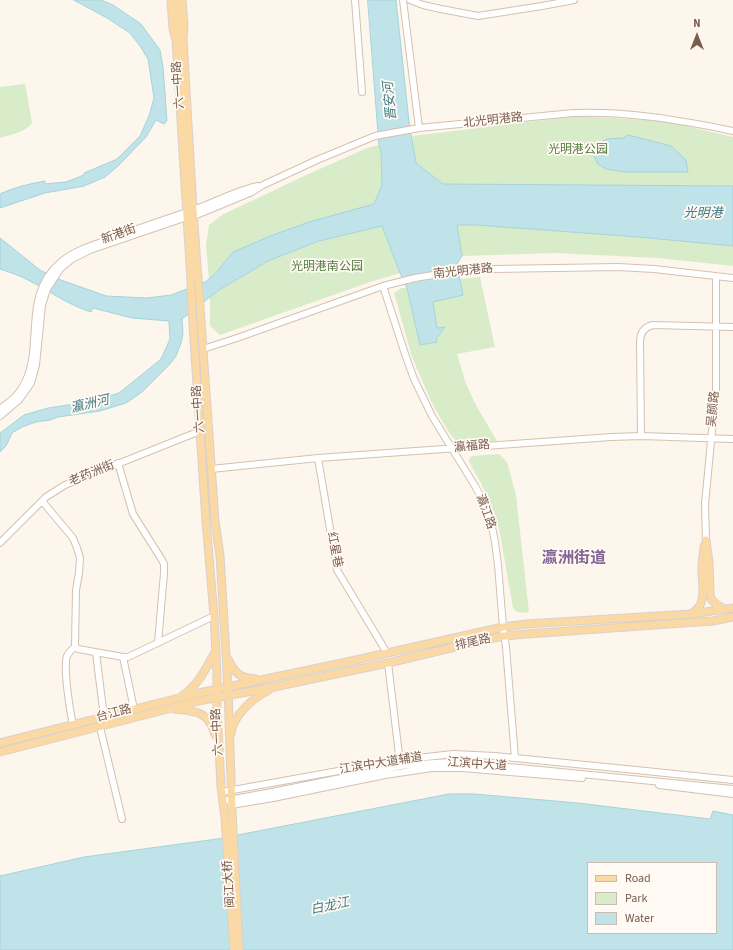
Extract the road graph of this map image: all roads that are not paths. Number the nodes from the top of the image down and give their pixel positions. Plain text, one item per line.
1 (171, 0) edge
2 (178, 0) edge
3 (182, 0) edge
4 (355, 0) edge
5 (403, 0) edge
6 (410, 0) edge
7 (574, 0) edge
8 (180, 40) junction
9 (362, 92) dead end
10 (419, 128) junction
11 (733, 131) edge
12 (190, 214) junction
13 (716, 276) junction
14 (733, 278) edge
15 (383, 286) junction
16 (43, 292) junction
17 (716, 326) junction
18 (733, 327) edge
19 (203, 349) junction
20 (0, 409) edge
21 (0, 416) edge
22 (200, 431) junction
23 (642, 436) junction
24 (711, 438) junction
25 (733, 439) edge
26 (453, 449) junction
27 (318, 458) junction
28 (118, 463) junction
29 (211, 469) junction
30 (42, 501) junction
31 (706, 540) joint
32 (0, 543) edge
33 (706, 584) junction
34 (730, 609) edge
35 (691, 614) junction
36 (214, 616) junction
37 (733, 617) edge
38 (503, 627) junction
39 (504, 636) junction
40 (158, 643) junction
41 (78, 648) junction
42 (216, 650) junction
43 (225, 651) junction
44 (96, 653) junction
45 (387, 653) junction
46 (123, 657) junction
47 (388, 663) junction
48 (272, 678) junction
49 (274, 687) junction
50 (228, 691) junction
51 (217, 694) junction
52 (176, 699) junction
53 (134, 709) junction
54 (167, 709) junction
55 (104, 717) junction
56 (73, 725) junction
57 (100, 727) junction
58 (0, 743) edge
59 (219, 746) junction
60 (230, 746) junction
61 (0, 752) edge
62 (515, 758) junction
63 (400, 766) junction
64 (733, 780) edge
65 (231, 787) junction
66 (733, 789) edge
67 (222, 792) junction
68 (733, 794) edge
69 (223, 801) junction
70 (231, 802) junction
71 (229, 818) junction
72 (122, 819) dead end
73 (234, 950) edge
74 (239, 950) edge

1 - 8 main road, 六一中路
2 - 8 main road
3 - 8 main road, 六一中路
4 - 9 street
5 - 10 street
6 - 7 street
8 - 12 main road, 六一中路
10 - 11 street, 北光明港路
10 - 12 street, 北光明港路
12 - 16 street, 新港街
12 - 19 main road, 六一中路
12 - 22 main road, 六一中路, bridge
13 - 14 street, 南光明港路
13 - 15 street, 南光明港路
13 - 17 street, 吴颜路
15 - 19 street, 南光明港路
15 - 26 street, 瀛江路
16 - 20 street
16 - 21 street
17 - 18 street
17 - 23 street
17 - 24 street, 吴颜路
19 - 29 main road, 六一中路
22 - 28 street, 老药洲街
22 - 36 main road, 六一中路
23 - 24 street, 瀛福路
23 - 26 street, 瀛福路
24 - 25 street, 瀛福路
24 - 31 street, 吴颜路
26 - 27 street, 瀛福路
26 - 38 street, 瀛江路
27 - 29 street, 瀛福路
27 - 45 street, 红星巷
28 - 30 street, 老药洲街
28 - 40 street
29 - 43 main road, 六一中路
30 - 32 street, 老药洲街
30 - 41 street
31 - 33 main road
33 - 34 main road
33 - 35 main road
34 - 35 main road, 排尾路
35 - 38 main road, 排尾路
36 - 40 street
36 - 42 main road, 六一中路
37 - 39 main road, 排尾路
38 - 39 street, 瀛江路
38 - 45 main road, 排尾路
39 - 47 main road, 排尾路
39 - 62 street, 瀛江路
40 - 46 street
41 - 44 street
41 - 56 street
42 - 51 main road, 六一中路
42 - 52 main road
43 - 48 main road
43 - 50 main road, 六一中路
44 - 46 street
44 - 55 street
45 - 48 main road, 排尾路
46 - 53 street
47 - 49 main road, 排尾路
47 - 63 street
48 - 50 main road, 排尾路
49 - 50 main road, 排尾路
49 - 60 main road
50 - 51 main road, 排尾路
50 - 60 main road, 六一中路
51 - 52 main road, 台江路
51 - 54 main road, 台江路
51 - 59 main road, 六一中路
52 - 53 main road, 台江路
53 - 55 main road, 台江路
54 - 57 main road, 台江路
54 - 59 main road
55 - 56 main road, 台江路
56 - 58 main road, 台江路
57 - 61 main road, 台江路
57 - 72 street
59 - 67 main road, 六一中路
60 - 65 main road, 六一中路
62 - 63 street, 江滨中大道辅道
62 - 64 street, 江滨中大道辅道
63 - 65 street, 江滨中大道辅道
63 - 66 street, 江滨中大道
63 - 68 street, 江滨中大道
63 - 70 street, 江滨中大道
65 - 67 street, 江滨中大道辅道
65 - 70 main road, 六一中路
67 - 69 main road, 六一中路
69 - 70 street, 江滨中大道
69 - 71 main road, 六一中路
70 - 71 main road, 六一中路
71 - 73 main road, 闽江大桥
71 - 74 main road, 闽江大桥

